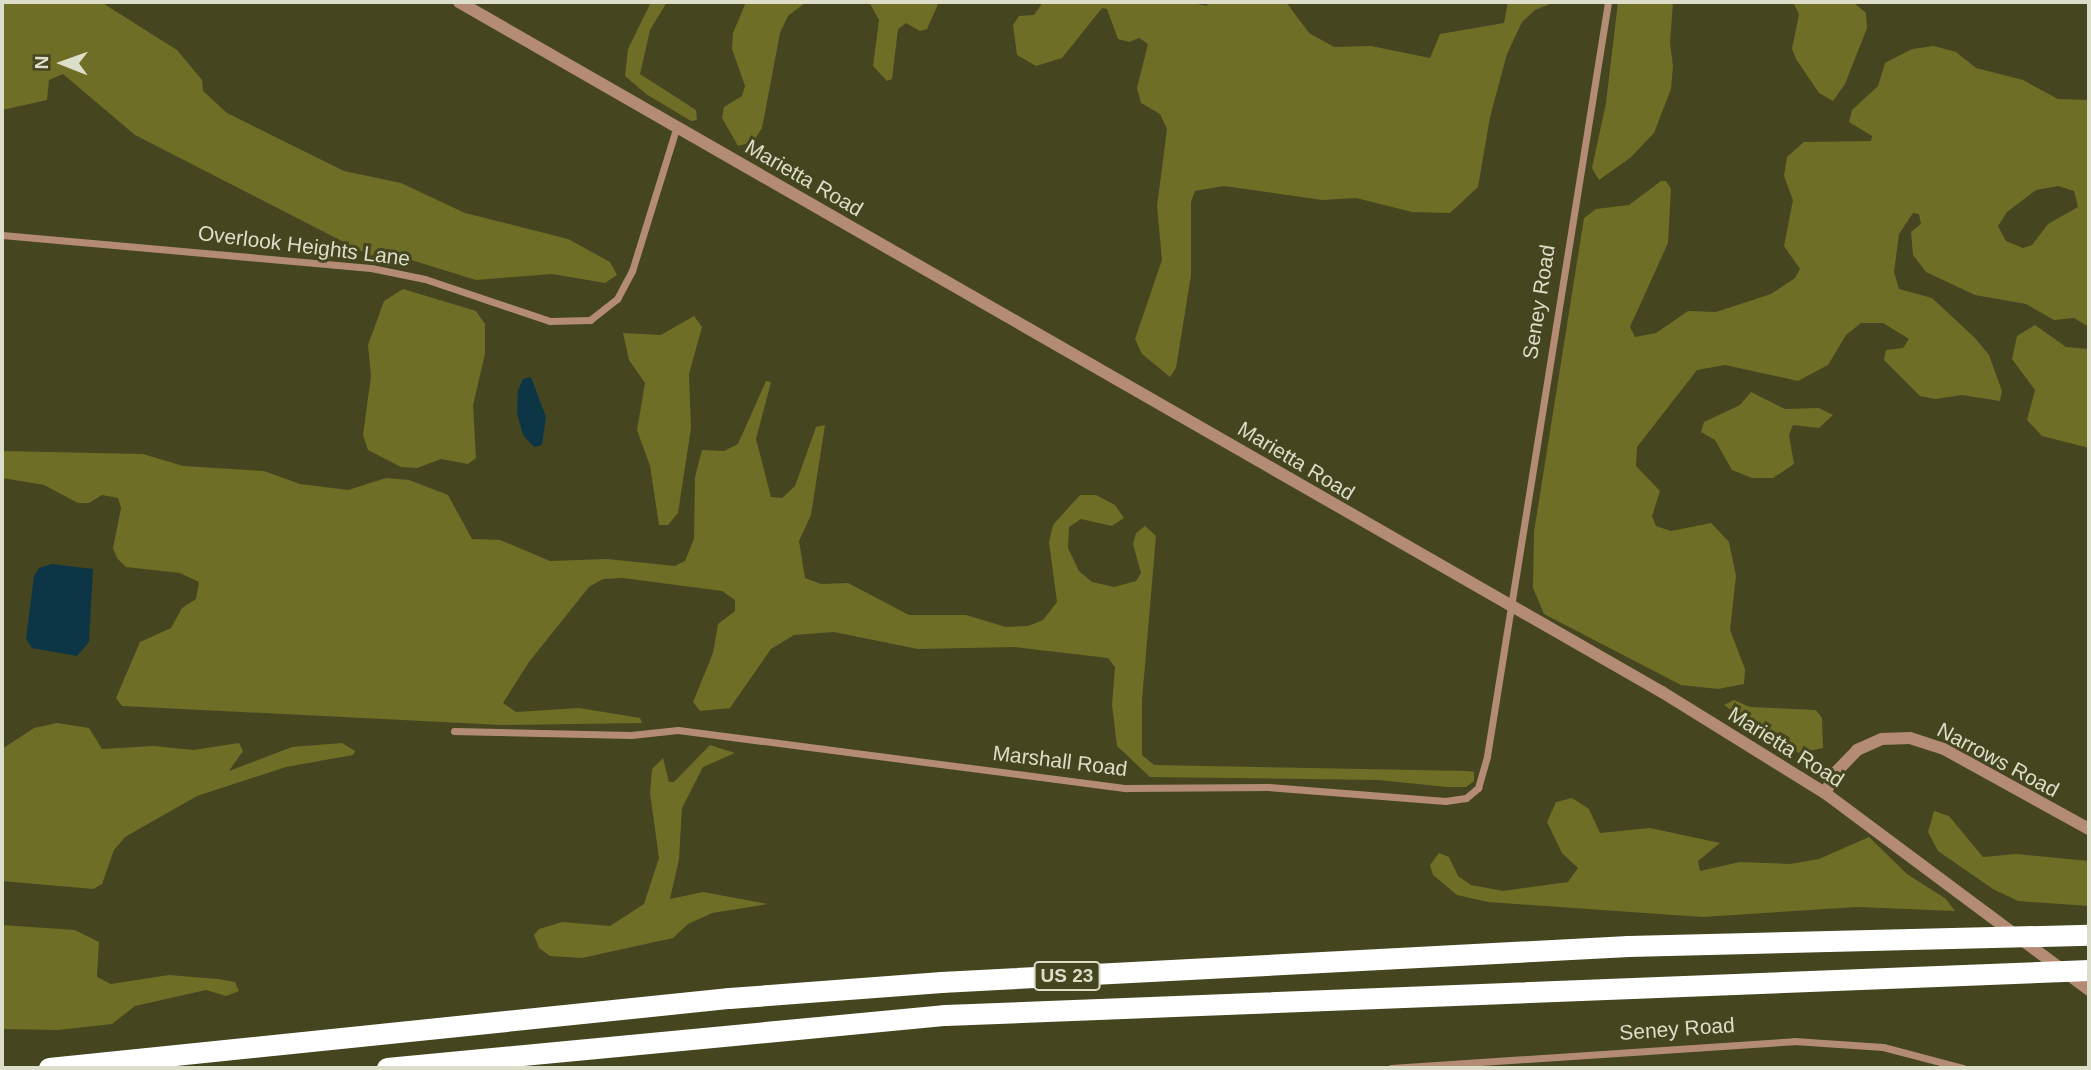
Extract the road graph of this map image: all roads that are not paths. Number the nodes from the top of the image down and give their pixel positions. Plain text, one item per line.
1 (459, 2) edge
2 (1608, 2) edge
3 (676, 129) junction
4 (2, 235) edge
5 (1508, 608) junction
6 (454, 731) dead end
7 (1825, 793) junction
8 (2089, 829) edge
9 (2089, 935) edge
10 (2089, 970) edge
11 (2089, 989) edge
12 (49, 1068) edge
13 (387, 1068) edge
14 (1391, 1068) edge
15 (1963, 1068) edge

1 - 3 street, Marietta Road
2 - 5 street, Seney Road
3 - 4 street, Overlook Heights Lane
3 - 5 street, Marietta Road
5 - 6 street, Marshall Road
5 - 7 street, Marietta Road
7 - 8 street, Narrows Road
7 - 11 street, Marietta Road
9 - 12 highway, US 23
10 - 13 highway, US 23
14 - 15 street, Seney Road

